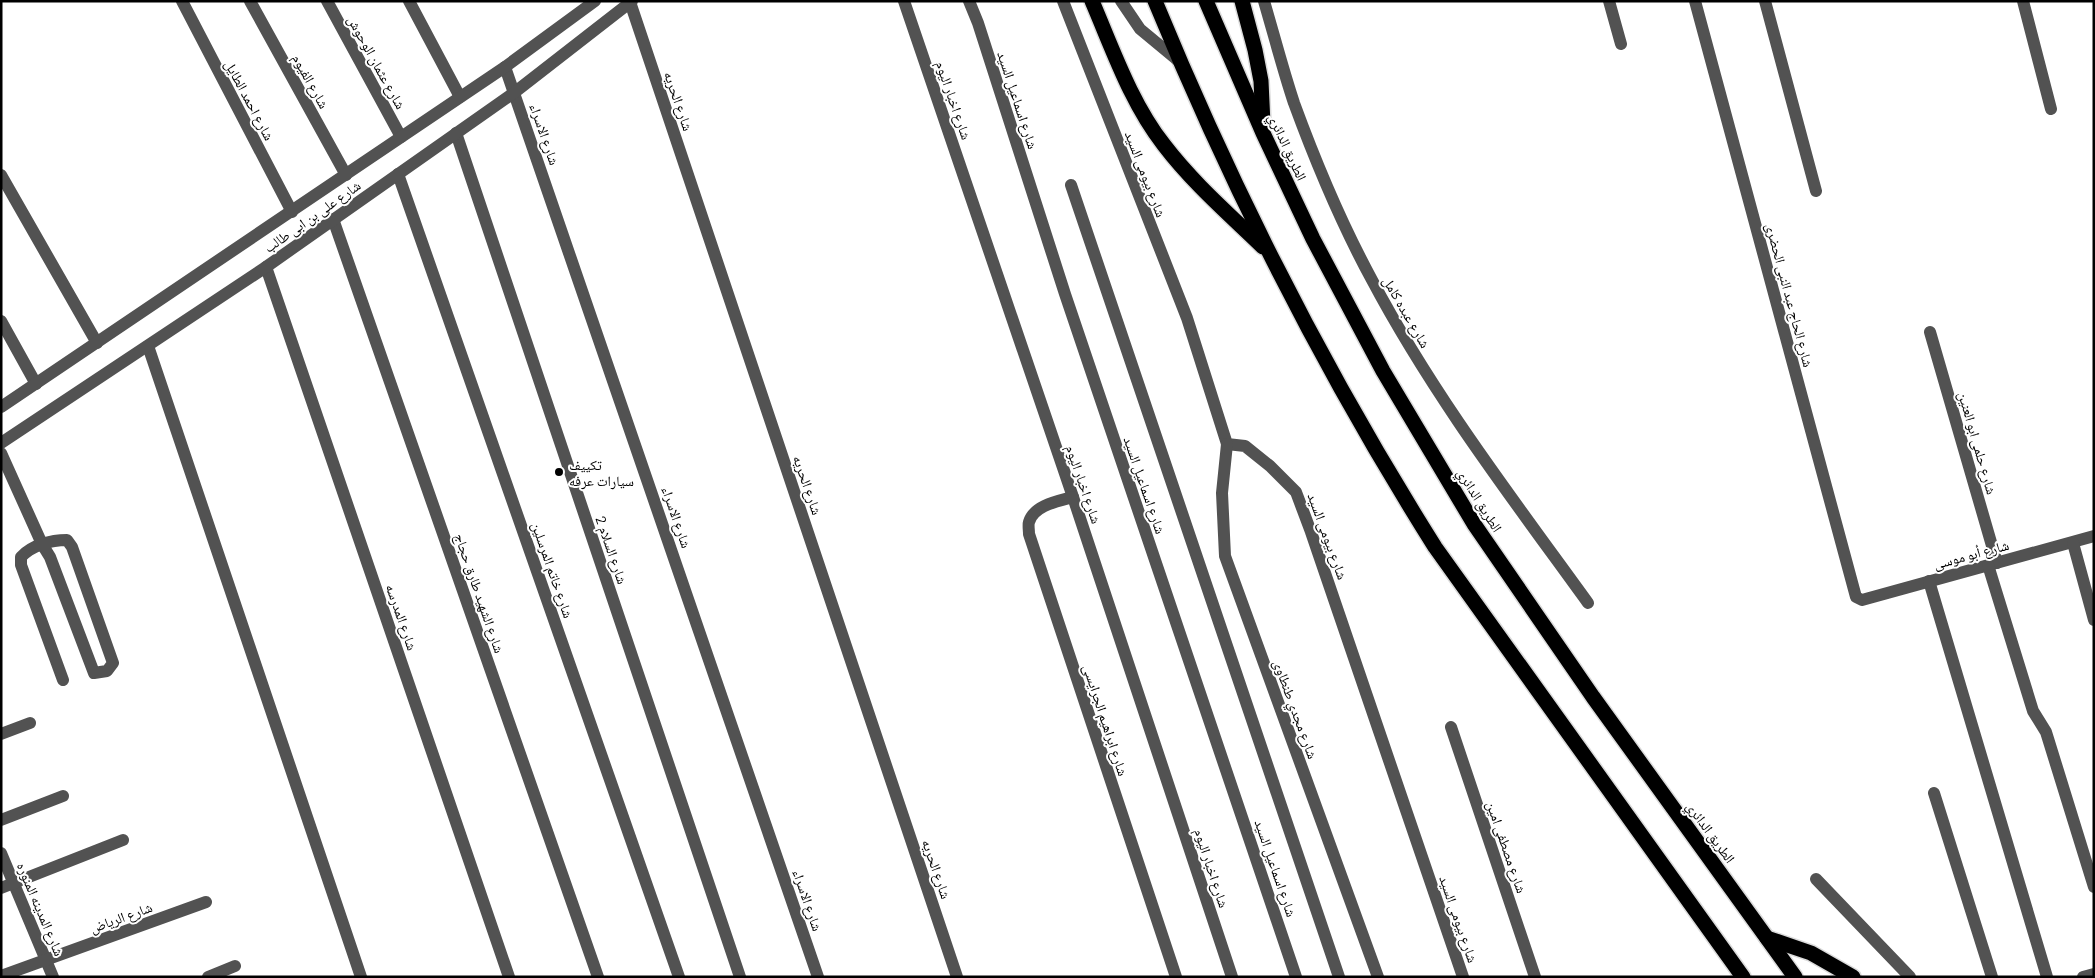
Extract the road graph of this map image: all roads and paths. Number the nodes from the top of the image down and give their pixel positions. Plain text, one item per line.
1 (182, 1) edge
2 (250, 1) edge
3 (327, 1) edge
4 (409, 1) edge
5 (595, 1) edge
6 (904, 1) edge
7 (969, 1) edge
8 (1063, 1) edge
9 (1092, 1) edge
10 (1121, 1) edge
11 (1155, 1) edge
12 (1206, 1) edge
13 (1242, 1) edge
14 (1264, 1) edge
15 (1609, 1) edge
16 (1695, 1) edge
17 (1765, 1) edge
18 (2024, 1) edge
19 (631, 2) edge
20 (1621, 44) dead end
21 (1181, 63) junction
22 (505, 67) junction
23 (515, 92) junction
24 (460, 97) junction
25 (2051, 109) dead end
26 (456, 133) junction
27 (1263, 133) junction
28 (401, 137) junction
29 (1, 174) edge
30 (398, 174) junction
31 (346, 175) junction
32 (1071, 185) dead end
33 (1816, 191) dead end
34 (292, 212) junction
35 (334, 219) junction
36 (1271, 255) junction
37 (266, 267) junction
38 (1, 321) edge
39 (1930, 332) dead end
40 (97, 343) junction
41 (148, 346) junction
42 (36, 384) junction
43 (1, 408) edge
44 (1, 442) edge
45 (1227, 444) junction
46 (1, 453) edge
47 (1073, 497) junction
48 (2094, 536) edge
49 (2073, 543) junction
50 (42, 544) junction
51 (1993, 564) junction
52 (1929, 581) junction
53 (1856, 597) joint
54 (1588, 603) dead end
55 (2094, 620) edge
56 (63, 680) dead end
57 (30, 723) dead end
58 (1451, 727) dead end
59 (1, 734) edge
60 (1934, 793) dead end
61 (64, 796) dead end
62 (1, 820) edge
63 (123, 840) dead end
64 (1, 853) edge
65 (1816, 879) dead end
66 (14, 883) junction
67 (2094, 887) edge
68 (1, 888) edge
69 (206, 902) dead end
70 (1767, 938) junction
71 (46, 960) junction
72 (235, 966) dead end
73 (2094, 974) edge
74 (1, 976) edge
75 (53, 977) edge
76 (208, 977) edge
77 (361, 977) edge
78 (509, 977) edge
79 (598, 977) edge
80 (679, 977) edge
81 (740, 977) edge
82 (818, 977) edge
83 (958, 977) edge
84 (1176, 977) edge
85 (1232, 977) edge
86 (1296, 977) edge
87 (1339, 977) edge
88 (1378, 977) edge
89 (1463, 977) edge
90 (1535, 977) edge
91 (1743, 977) edge
92 (1796, 977) edge
93 (1853, 977) edge
94 (1910, 977) edge
95 (1992, 977) edge
96 (2047, 977) edge
97 (2083, 977) edge

1 - 34 street, شارع احمد الطايل
2 - 31 street, شارع الفيوم
3 - 28 street, شارع عثمان الوحوش
4 - 24 street
5 - 22 street, شارع على بن ابى طالب
6 - 47 street, شارع اخبار اليوم
7 - 86 street, شارع اسماعيل السيد
8 - 45 street, شارع بيومى السيد
9 - 36 highway
10 - 21 street
11 - 21 highway
12 - 27 highway, الطريق الدائري
13 - 27 highway
14 - 54 street, شارع عبده كامل
15 - 20 street
16 - 53 street, شارع الحاج عبد النبى الحضرى
17 - 33 street
18 - 25 street
19 - 23 street, شارع على بن ابى طالب
19 - 83 street, شارع الحريه
21 - 36 highway
22 - 23 street, شارع الاسراء
22 - 24 street, شارع على بن ابى طالب
23 - 26 street, شارع على بن ابى طالب
23 - 82 street, شارع الاسراء
24 - 28 street, شارع على بن ابى طالب
26 - 30 street, شارع على بن ابى طالب
26 - 81 street, شارع السلام 2
27 - 70 highway, الطريق الدائري
28 - 31 street, شارع على بن ابى طالب
29 - 40 street
30 - 35 street, شارع على بن ابى طالب
30 - 80 street, شارع خاتم المرسلين
31 - 34 street, شارع على بن ابى طالب
32 - 87 street, شارع اسماعيل السيد
34 - 40 street, شارع على بن ابى طالب
35 - 37 street, شارع على بن ابى طالب
35 - 79 street, شارع الشهيد طارق حجاج
36 - 91 highway
37 - 41 street, شارع على بن ابى طالب
37 - 78 street, شارع المدرسه
38 - 42 street
39 - 51 street, شارع حلمى ابو العنين
40 - 42 street, شارع على بن ابى طالب
41 - 44 street, شارع على بن ابى طالب
41 - 77 street
42 - 43 street, شارع على بن ابى طالب
45 - 88 street, شارع مجدي طنطاوى
45 - 89 street, شارع بيومى السيد
46 - 50 street
47 - 84 street, شارع ابراهيم الجرايسى
47 - 85 street, شارع اخبار اليوم
48 - 49 street, شارع أبو موسى
49 - 51 street, شارع أبو موسى
49 - 55 street
50 - 50 street
50 - 56 street
51 - 52 street, شارع أبو موسى
51 - 67 street, شارع حلمى ابو العنين
52 - 53 street, شارع أبو موسى
52 - 96 street
57 - 59 street
58 - 90 street, شارع مصطفى امين
60 - 95 street
61 - 62 street
63 - 66 street
64 - 66 street, شارع المدينه المنوره
65 - 94 street
66 - 68 street
66 - 71 street, شارع المدينه المنوره
69 - 71 street, شارع الرياض
70 - 92 highway, الطريق الدائري
70 - 93 highway
71 - 74 street, شارع الرياض
71 - 75 street, شارع المدينه المنوره
72 - 76 street
73 - 97 street

